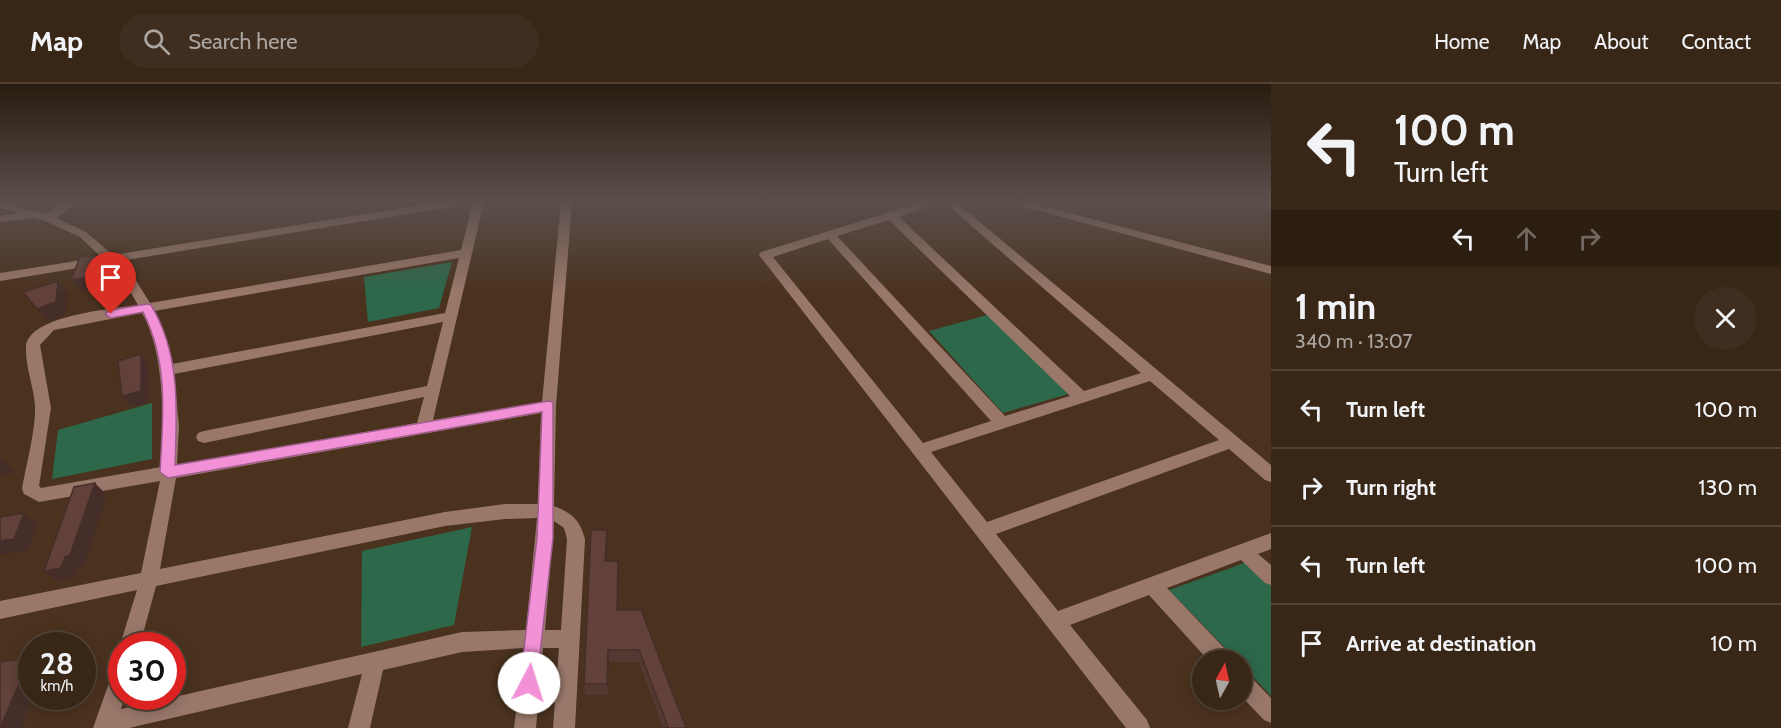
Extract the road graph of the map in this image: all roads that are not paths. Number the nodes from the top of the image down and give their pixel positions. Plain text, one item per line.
1 (77, 232) edge
2 (245, 232) edge
3 (471, 232) edge
4 (564, 232) edge
5 (840, 232) edge
6 (909, 232) edge
7 (984, 232) edge
8 (1126, 232) edge
9 (830, 235) junction
10 (466, 253) junction
11 (111, 255) junction
12 (0, 267) edge
13 (42, 270) junction
14 (1271, 270) edge
15 (0, 277) edge
16 (0, 284) edge
17 (147, 308) junction
18 (451, 316) junction
19 (168, 370) junction
20 (1152, 375) junction
21 (432, 390) junction
22 (1082, 398) junction
23 (549, 406) junction
24 (1002, 423) junction
25 (424, 426) junction
26 (204, 436) dead end
27 (1231, 442) junction
28 (919, 450) junction
29 (168, 472) junction
30 (1271, 475) edge
31 (546, 512) junction
32 (983, 531) junction
33 (1271, 541) edge
34 (1244, 552) junction
35 (1271, 577) edge
36 (149, 580) junction
37 (1152, 586) junction
38 (0, 610) edge
39 (1054, 622) junction
40 (134, 632) edge
41 (534, 639) junction
42 (570, 639) junction
43 (1213, 650) edge
44 (375, 663) junction
45 (1252, 693) edge
46 (110, 710) edge
47 (1271, 713) edge
48 (105, 726) edge
49 (359, 728) edge
50 (525, 728) edge
51 (564, 728) edge
52 (1138, 728) edge

1 - 11 street
2 - 11 street
3 - 10 street
4 - 23 street
5 - 9 street
6 - 22 street
7 - 20 street
8 - 14 street
9 - 24 street
9 - 28 street
10 - 17 street
10 - 18 street
11 - 12 street
11 - 13 street
11 - 17 street
13 - 15 street
13 - 16 street
17 - 19 street
17 - 29 street
18 - 19 street
18 - 21 street
19 - 29 street
20 - 22 street
20 - 27 street
21 - 25 street
21 - 26 street
22 - 24 street
23 - 25 street
23 - 31 street
24 - 28 street
25 - 29 street
27 - 30 street
27 - 32 street
28 - 32 street
29 - 36 street
31 - 36 street
31 - 41 street
31 - 42 street
32 - 39 street
33 - 34 street
34 - 35 street
34 - 37 street
36 - 38 street
36 - 40 street
37 - 39 street
37 - 43 street
39 - 52 street
41 - 42 street
41 - 44 street
41 - 50 street
42 - 51 street
44 - 48 street
44 - 49 street
45 - 47 street
46 - 48 street

